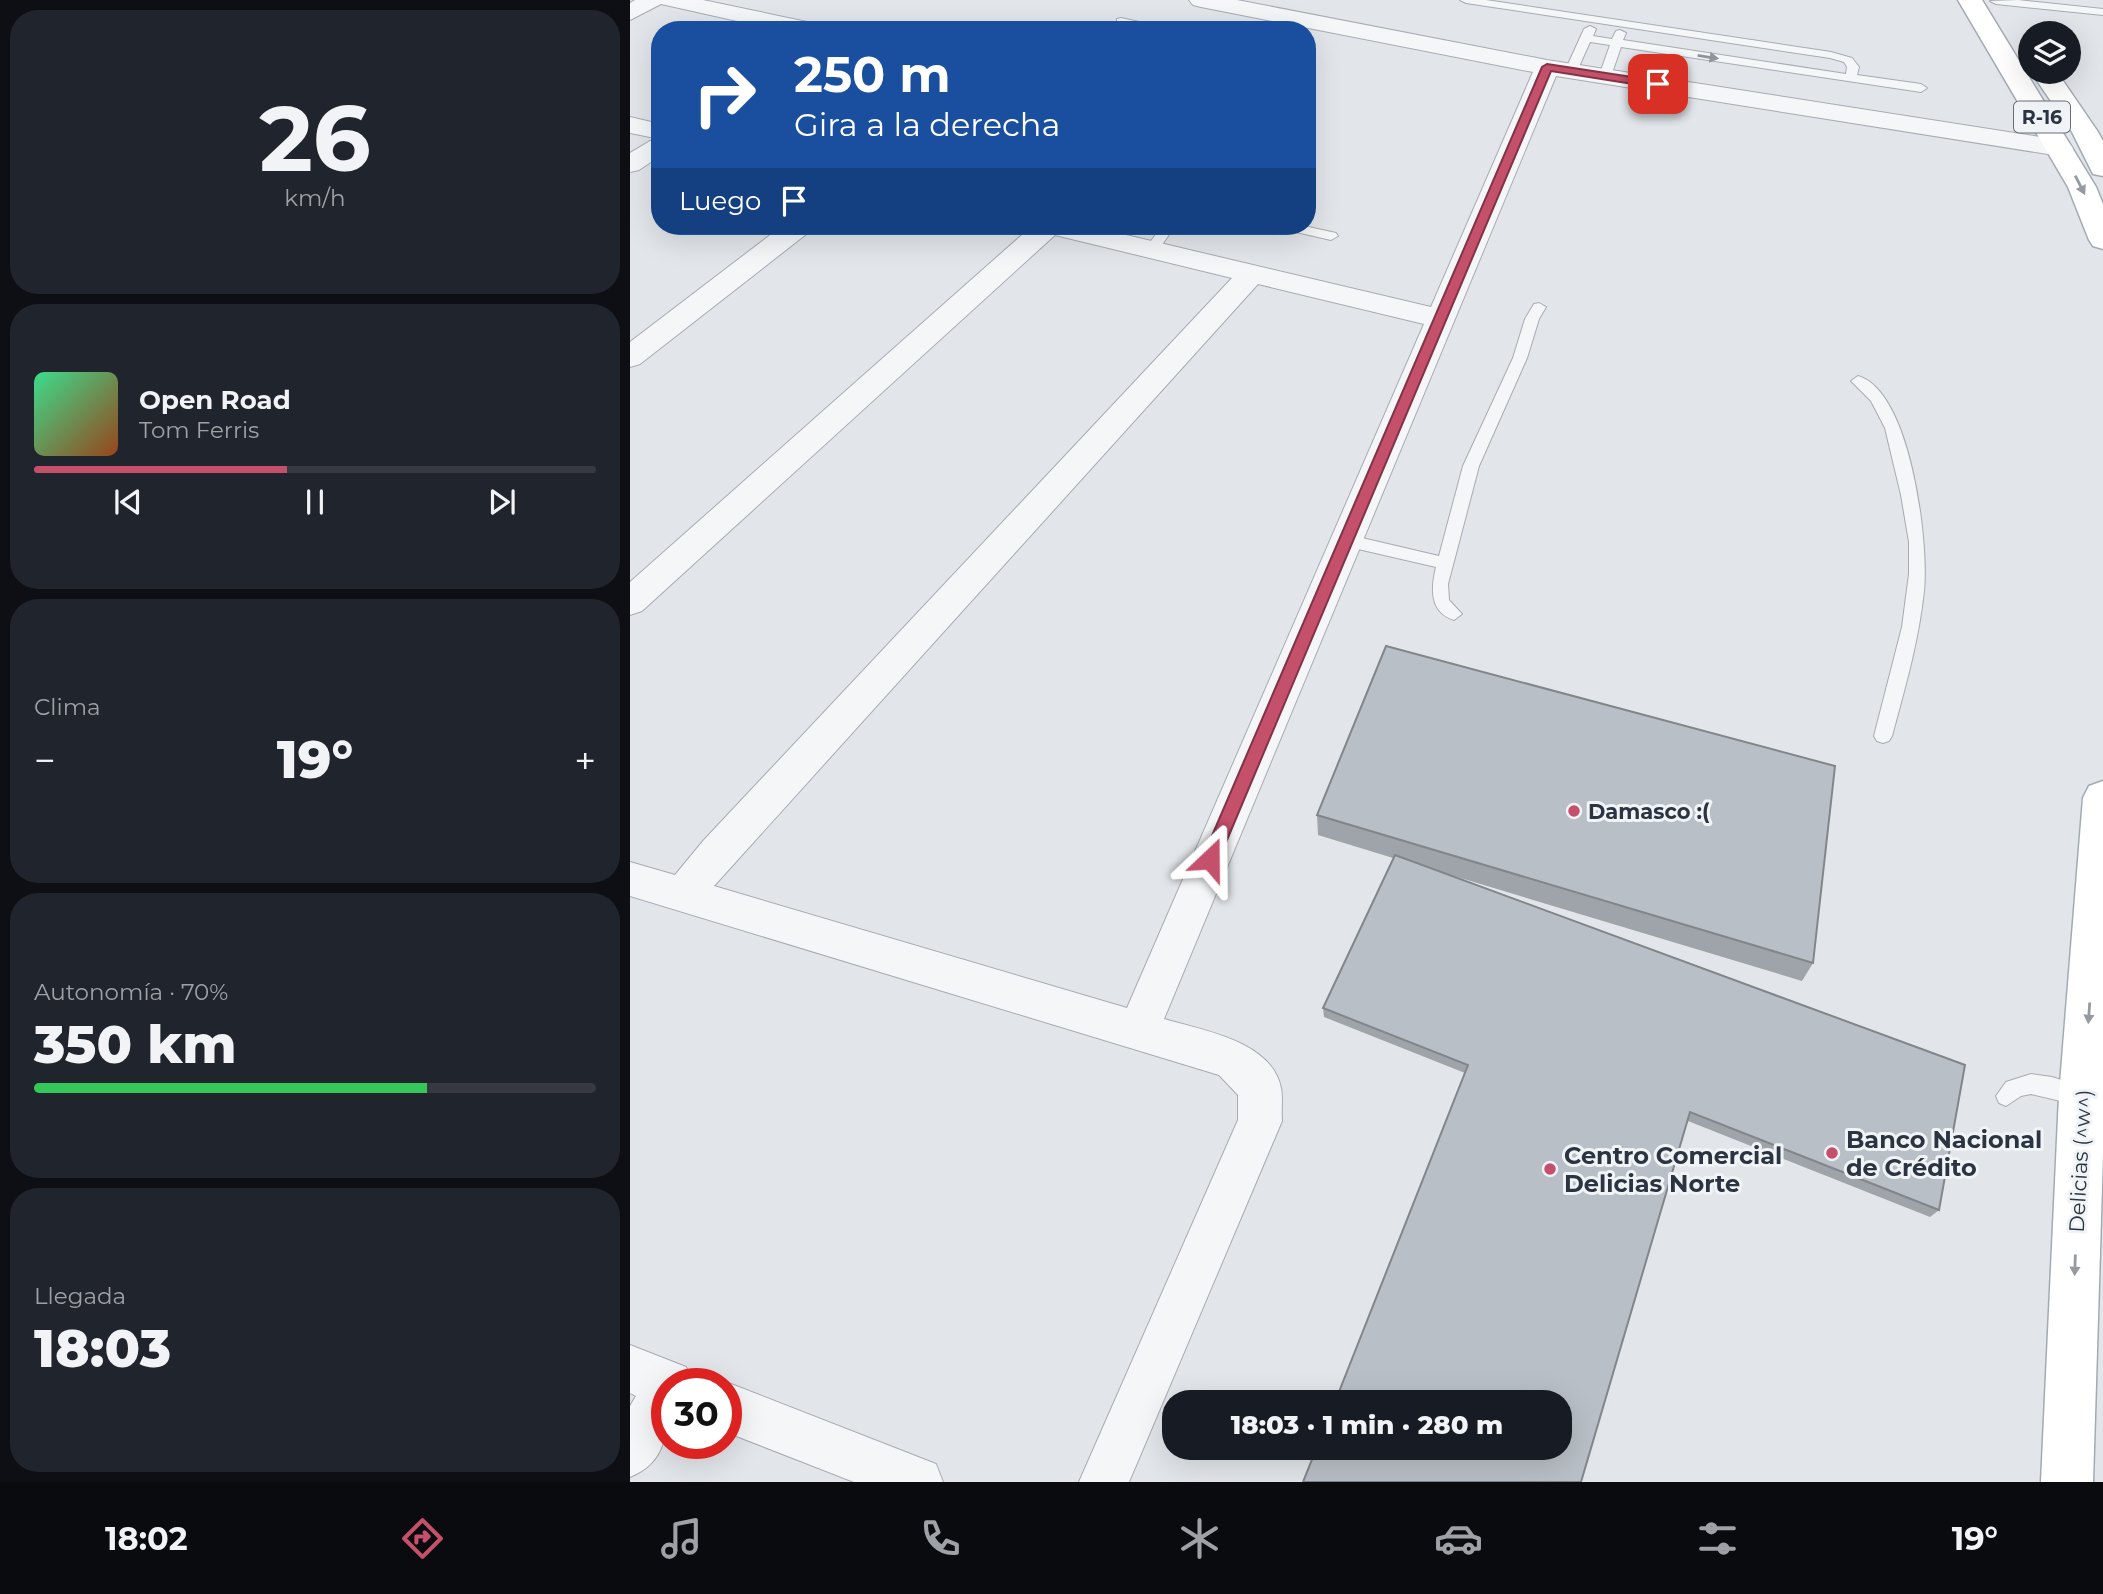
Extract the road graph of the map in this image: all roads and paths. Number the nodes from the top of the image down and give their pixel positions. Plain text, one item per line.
1 (652, 0) edge
2 (670, 0) edge
3 (1201, 0) edge
4 (1466, 0) edge
5 (1970, 0) edge
6 (1996, 0) edge
7 (2103, 12) edge
8 (630, 13) edge
9 (769, 21) edge
10 (1276, 21) edge
11 (1593, 21) junction
12 (1623, 26) junction
13 (1316, 29) edge
14 (2016, 31) dead end
15 (1586, 38) junction
16 (1616, 43) junction
17 (1559, 69) junction
18 (1605, 76) junction
19 (1851, 78) junction
20 (2054, 84) edge
21 (1920, 88) dead end
22 (630, 125) edge
23 (651, 130) edge
24 (2094, 133) edge
25 (2060, 148) junction
26 (651, 151) edge
27 (630, 164) edge
28 (2103, 167) edge
29 (1316, 233) edge
30 (787, 235) edge
31 (1038, 235) edge
32 (1092, 235) edge
33 (1162, 235) edge
34 (1331, 236) dead end
35 (2103, 240) edge
36 (1152, 249) junction
37 (1252, 273) junction
38 (1539, 307) dead end
39 (1439, 318) junction
40 (630, 358) edge
41 (1858, 381) dead end
42 (1345, 540) junction
43 (1444, 563) junction
44 (630, 602) edge
45 (1454, 614) dead end
46 (1883, 736) dead end
47 (2103, 798) edge
48 (630, 879) edge
49 (683, 895) junction
50 (1138, 1031) junction
51 (2006, 1096) dead end
52 (2082, 1096) junction
53 (630, 1368) edge
54 (651, 1377) edge
55 (742, 1413) edge
56 (651, 1417) edge
57 (630, 1452) edge
58 (918, 1482) edge
59 (1104, 1482) edge
60 (2067, 1482) edge

1 - 8 street
2 - 9 street
3 - 10 street
4 - 11 lane
5 - 25 main road, R-16
6 - 7 lane
6 - 14 main road
11 - 12 lane
11 - 15 lane
12 - 16 lane
12 - 19 lane
13 - 17 street
15 - 16 lane
15 - 17 lane
16 - 18 lane
16 -> 19 lane
17 - 18 street
17 - 39 street
18 - 25 street
19 - 21 lane
20 - 24 main road, R-16
22 - 23 street
24 - 28 main road, R-16
25 -> 35 main road, R-16
26 - 27 street
29 - 34 lane
30 - 40 street
31 - 44 street
32 - 36 street
33 - 36 lane
36 - 37 street
37 - 39 street
37 - 49 street
38 - 43 lane
39 - 42 street
41 - 46 lane
42 - 43 lane
42 - 50 street
43 - 45 lane
47 -> 52 main road, Delicias (^w^)
48 - 49 street
49 - 50 street
50 - 59 street
51 - 52 lane
52 -> 60 main road, Delicias (^w^)
53 - 54 street
55 - 58 street
56 - 57 street

